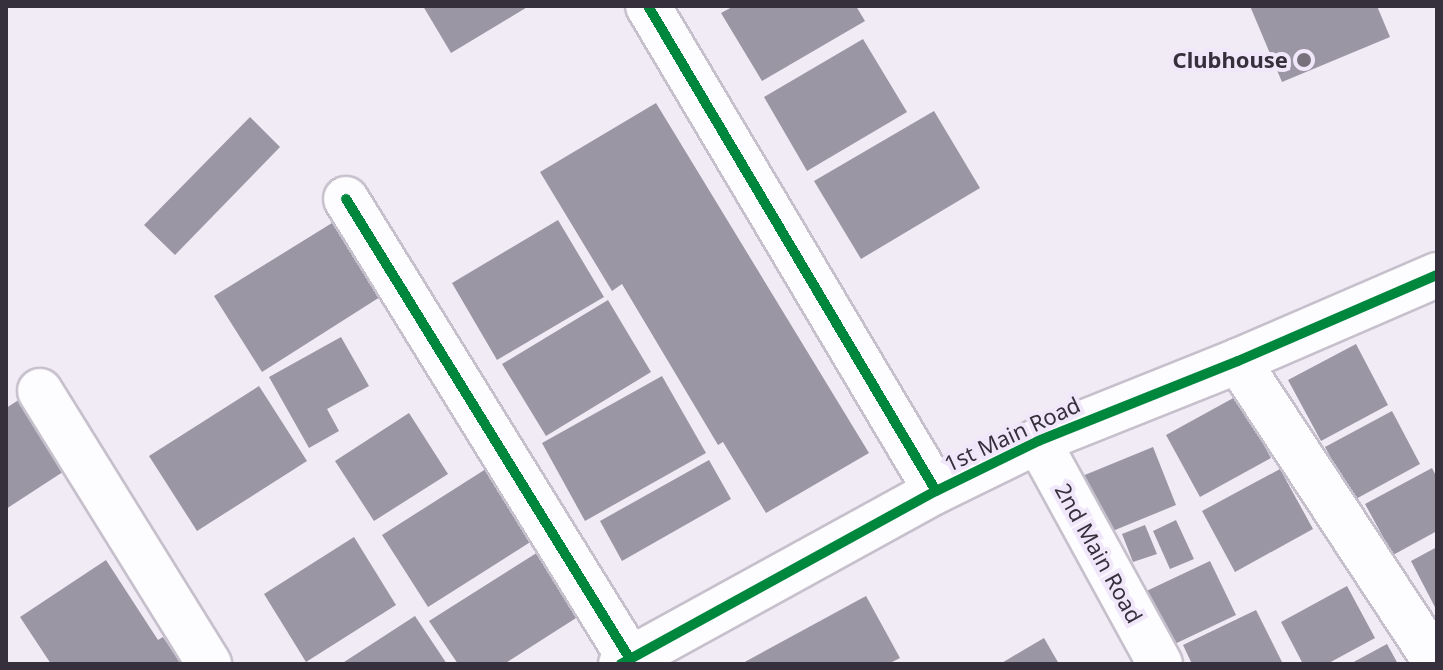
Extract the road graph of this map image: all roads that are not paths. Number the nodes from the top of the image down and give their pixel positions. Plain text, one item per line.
1 (648, 6) edge
2 (346, 199) dead end
3 (1437, 275) edge
4 (1238, 361) junction
5 (40, 391) dead end
6 (1038, 441) junction
7 (936, 491) junction
8 (625, 662) edge
9 (209, 664) edge
10 (1160, 664) edge
11 (1437, 664) edge

1 - 7 street
2 - 8 street
3 - 4 street, 1st Main Road
4 - 6 street, 1st Main Road
4 - 11 street
5 - 9 street
6 - 7 street, 1st Main Road
6 - 10 street, 2nd Main Road
7 - 8 street, 1st Main Road

